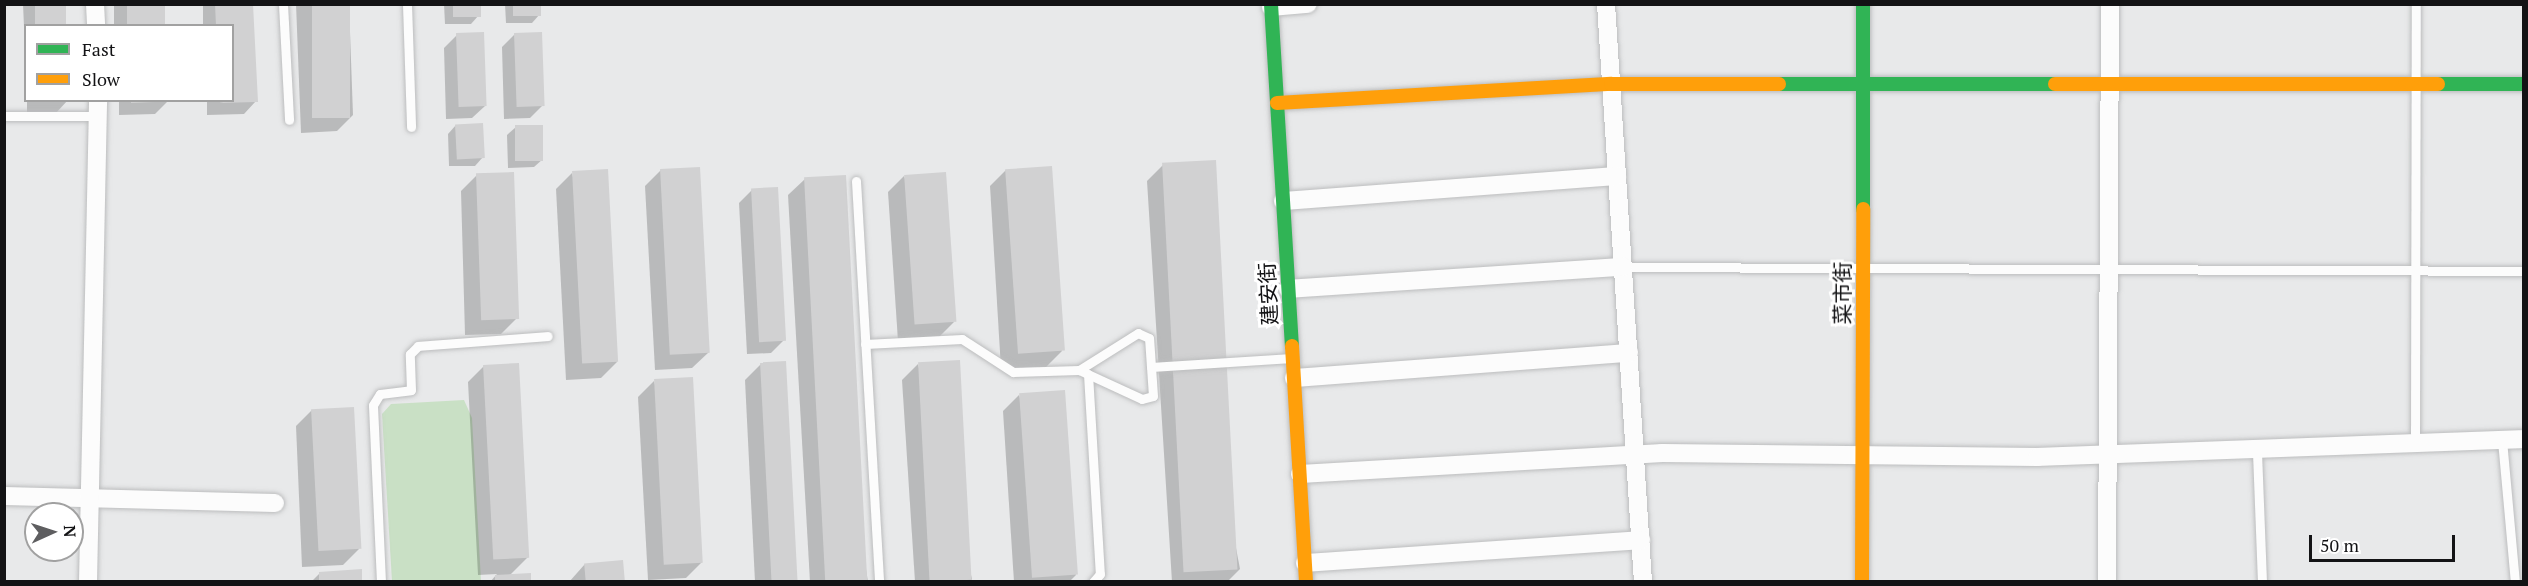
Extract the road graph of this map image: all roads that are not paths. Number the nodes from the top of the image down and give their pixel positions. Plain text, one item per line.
1 (95, 4) edge
2 (283, 4) edge
3 (407, 4) edge
4 (1308, 4) edge
5 (1606, 4) edge
6 (1863, 4) edge
7 (2109, 4) edge
8 (2416, 4) edge
9 (1271, 6) edge
10 (96, 24) edge
11 (1611, 84) junction
12 (2416, 84) junction
13 (2523, 84) edge
14 (1863, 85) junction
15 (2109, 85) junction
16 (1277, 103) junction
17 (97, 108) edge
18 (4, 116) edge
19 (289, 120) dead end
20 (411, 127) dead end
21 (1617, 176) junction
22 (856, 181) dead end
23 (1283, 201) junction
24 (1623, 267) junction
25 (1863, 269) junction
26 (2108, 270) junction
27 (2414, 271) junction
28 (2523, 272) edge
29 (1288, 289) junction
30 (548, 336) dead end
31 (865, 344) junction
32 (1629, 353) junction
33 (1293, 358) junction
34 (1151, 367) junction
35 (1083, 372) junction
36 (1294, 378) junction
37 (2523, 439) edge
38 (2502, 440) junction
39 (2415, 444) junction
40 (2258, 452) junction
41 (1635, 454) junction
42 (1863, 455) junction
43 (2108, 455) junction
44 (1300, 474) junction
45 (4, 496) edge
46 (90, 499) junction
47 (276, 504) dead end
48 (1641, 540) junction
49 (1305, 563) junction
50 (88, 582) edge
51 (381, 582) edge
52 (879, 582) edge
53 (1093, 582) edge
54 (1306, 582) edge
55 (1643, 582) edge
56 (1862, 582) edge
57 (2107, 582) edge
58 (2262, 582) edge
59 (2515, 582) edge

1 - 10 street
2 - 19 lane
3 - 20 lane
4 - 9 street
5 - 11 street
6 - 14 street, 菜市街
7 - 15 street
8 - 12 lane
9 - 16 street, 建安街
11 - 14 street
11 - 16 street
11 - 21 street
12 - 13 street
12 - 15 street
12 - 27 lane
14 - 15 street
14 - 25 street, 菜市街
15 - 26 street
16 - 23 street, 建安街
17 - 18 lane
17 - 46 street
21 - 23 street
21 - 24 street
22 - 31 lane
23 - 29 street, 建安街
24 - 25 lane
24 - 29 street
24 - 32 street
25 - 26 lane
25 - 42 street, 菜市街
26 - 27 lane
26 - 43 street
27 - 28 lane
27 - 39 lane
29 - 33 street, 建安街
30 - 51 lane
31 - 35 lane
31 - 52 lane
32 - 36 street
32 - 41 street
33 - 34 lane
33 - 36 street, 建安街
34 - 35 lane
34 - 35 lane
35 - 53 lane
36 - 44 street, 建安街
37 - 38 street
38 - 39 street
38 - 59 lane
39 - 40 street
40 - 43 street
40 - 58 lane
41 - 42 street
41 - 44 street
41 - 48 street
42 - 43 street
42 - 56 street, 菜市街
43 - 57 street
44 - 49 street, 建安街
45 - 46 street
46 - 47 street
46 - 50 street
48 - 49 street
48 - 55 street
49 - 54 street, 建安街

